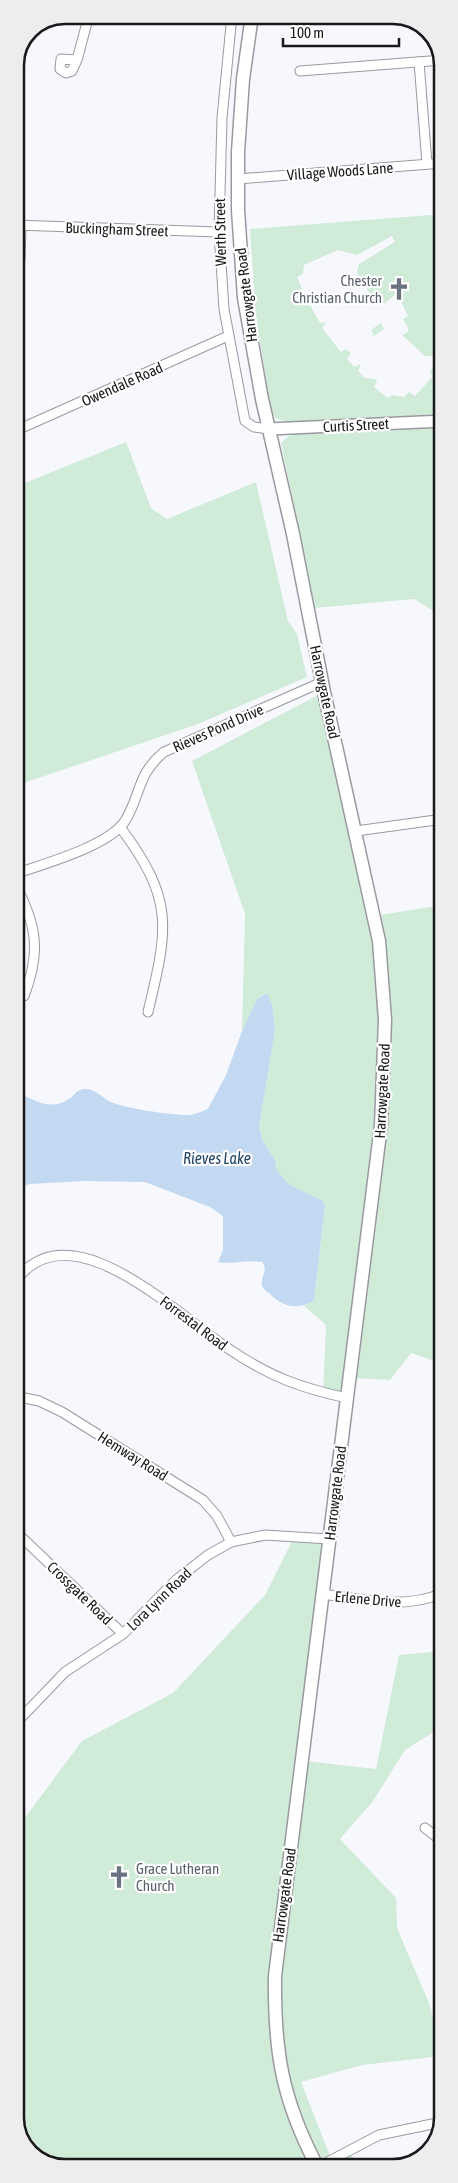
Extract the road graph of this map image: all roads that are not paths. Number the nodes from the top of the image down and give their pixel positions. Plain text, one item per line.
1 (87, 24) edge
2 (231, 24) edge
3 (251, 24) edge
4 (77, 60) dead end
5 (434, 61) edge
6 (419, 62) junction
7 (300, 70) dead end
8 (427, 164) junction
9 (434, 164) edge
10 (238, 179) junction
11 (24, 226) edge
12 (219, 232) junction
13 (228, 336) junction
14 (434, 421) edge
15 (24, 427) edge
16 (269, 429) junction
17 (322, 682) junction
18 (434, 820) edge
19 (120, 827) junction
20 (356, 831) junction
21 (24, 871) edge
22 (24, 904) edge
23 (24, 996) dead end
24 (148, 1012) dead end
25 (24, 1271) edge
26 (24, 1398) edge
27 (347, 1398) junction
28 (329, 1539) junction
29 (24, 1540) edge
30 (231, 1542) junction
31 (322, 1594) junction
32 (434, 1596) edge
33 (124, 1634) junction
34 (24, 1715) edge
35 (424, 1828) dead end
36 (434, 1835) edge
37 (434, 2124) edge
38 (314, 2159) edge
39 (333, 2159) edge

1 - 4 street
2 - 12 street, Werth Street
3 - 10 main road, Harrowgate Road
5 - 6 street
6 - 7 street
6 - 8 street
8 - 9 street, Village Woods Lane
8 - 10 street, Village Woods Lane
10 - 16 main road, Harrowgate Road
11 - 12 street, Buckingham Street
12 - 13 street, Werth Street
13 - 15 street, Owendale Road
13 - 16 street, Werth Street
14 - 16 street, Curtis Street
16 - 17 main road, Harrowgate Road
17 - 19 street, Rieves Pond Drive
17 - 20 main road, Harrowgate Road
18 - 20 street
19 - 21 street, Rieves Pond Drive
19 - 24 street
20 - 27 main road, Harrowgate Road
22 - 23 street
25 - 27 street, Forrestal Road
26 - 30 street, Hemway Road
27 - 28 main road, Harrowgate Road
28 - 30 street, Lora Lynn Road
28 - 31 main road, Harrowgate Road
29 - 33 street, Crossgate Road
30 - 33 street, Lora Lynn Road
31 - 32 street, Erlene Drive
31 - 38 main road, Harrowgate Road
33 - 34 street, Lora Lynn Road
35 - 36 street
37 - 39 street

